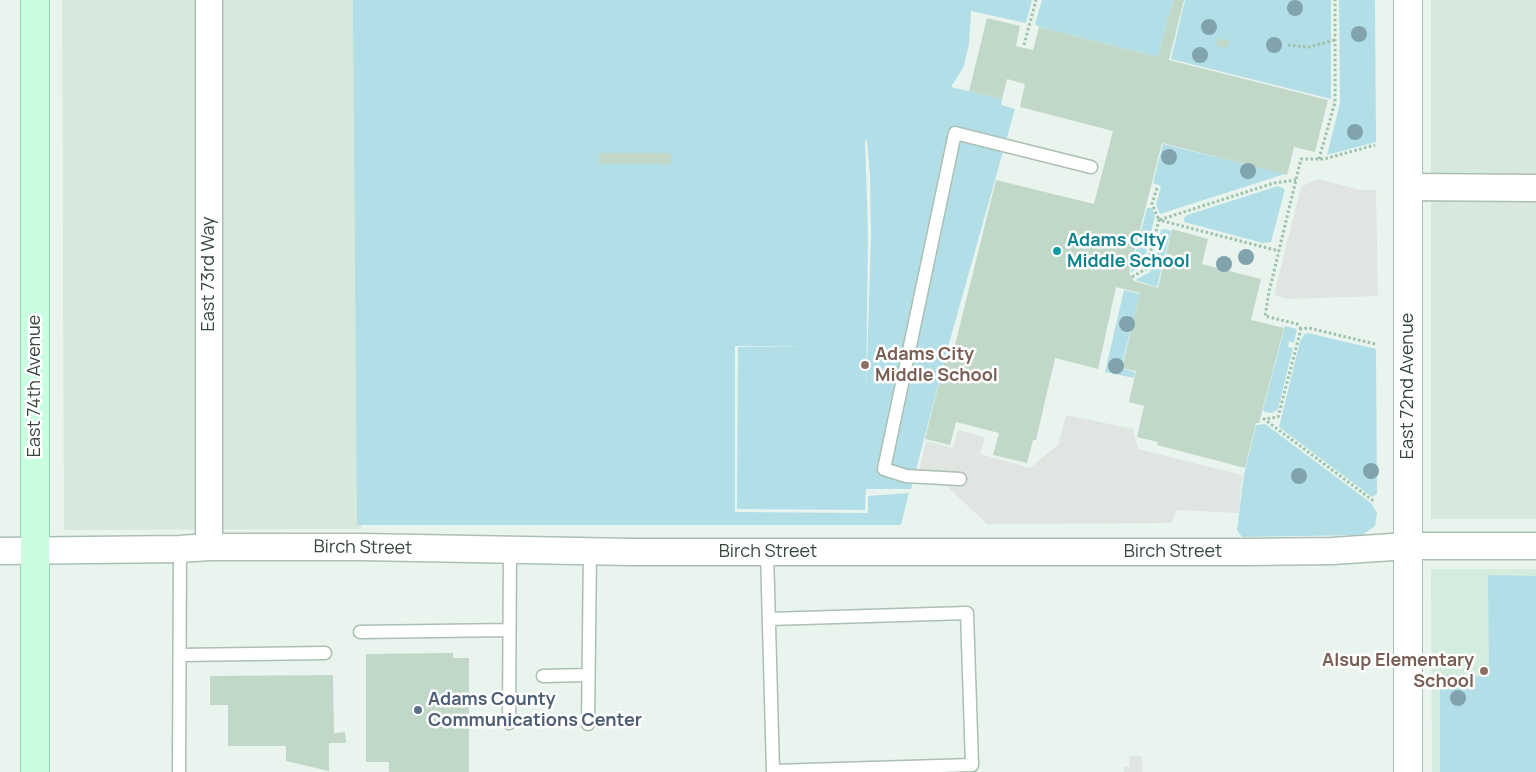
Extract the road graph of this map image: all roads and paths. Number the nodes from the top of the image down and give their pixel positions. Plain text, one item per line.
1 (35, 0) edge
2 (209, 0) edge
3 (1036, 0) edge
4 (1335, 0) edge
5 (1408, 0) edge
6 (1335, 40) junction
7 (1024, 45) dead end
8 (1288, 45) dead end
9 (1374, 145) dead end
10 (1319, 159) junction
11 (1091, 167) dead end
12 (1296, 180) junction
13 (1408, 187) junction
14 (1157, 188) dead end
15 (1536, 188) edge
16 (1159, 220) junction
17 (1279, 251) junction
18 (1132, 277) dead end
19 (1301, 329) junction
20 (1375, 344) dead end
21 (960, 479) dead end
22 (1375, 502) dead end
23 (1408, 546) junction
24 (1536, 546) edge
25 (208, 547) junction
26 (180, 549) junction
27 (510, 550) junction
28 (0, 551) edge
29 (36, 551) junction
30 (590, 551) junction
31 (767, 552) junction
32 (769, 619) junction
33 (509, 630) junction
34 (360, 632) dead end
35 (325, 654) dead end
36 (180, 655) junction
37 (588, 675) junction
38 (543, 676) dead end
39 (509, 722) dead end
40 (588, 724) dead end
41 (35, 772) edge
42 (179, 772) edge
43 (1408, 772) edge

1 - 29 main road, East 74th Avenue
2 - 25 street, East 73rd Way
3 - 7 path
4 - 6 path
5 - 13 street, East 72nd Avenue
6 - 8 path
6 - 10 path
9 - 10 path
10 - 12 path
11 - 21 lane
12 - 16 path
12 - 17 path
13 - 15 street
13 - 23 street, East 72nd Avenue
14 - 16 path
16 - 17 path
16 - 18 path
17 - 19 path
19 - 20 path
19 - 22 path
23 - 24 street, Birch Street
23 - 31 street, Birch Street
23 - 43 street, East 72nd Avenue
25 - 26 street, Birch Street
25 - 27 street, Birch Street
26 - 29 street, Birch Street
26 - 36 lane
27 - 30 street, Birch Street
27 - 33 lane
28 - 29 street, Birch Street
29 - 41 main road, East 74th Avenue
30 - 31 street, Birch Street
30 - 37 lane
31 - 32 lane
32 - 32 lane
33 - 34 lane
33 - 39 lane
35 - 36 lane
36 - 42 lane
37 - 38 lane
37 - 40 lane

